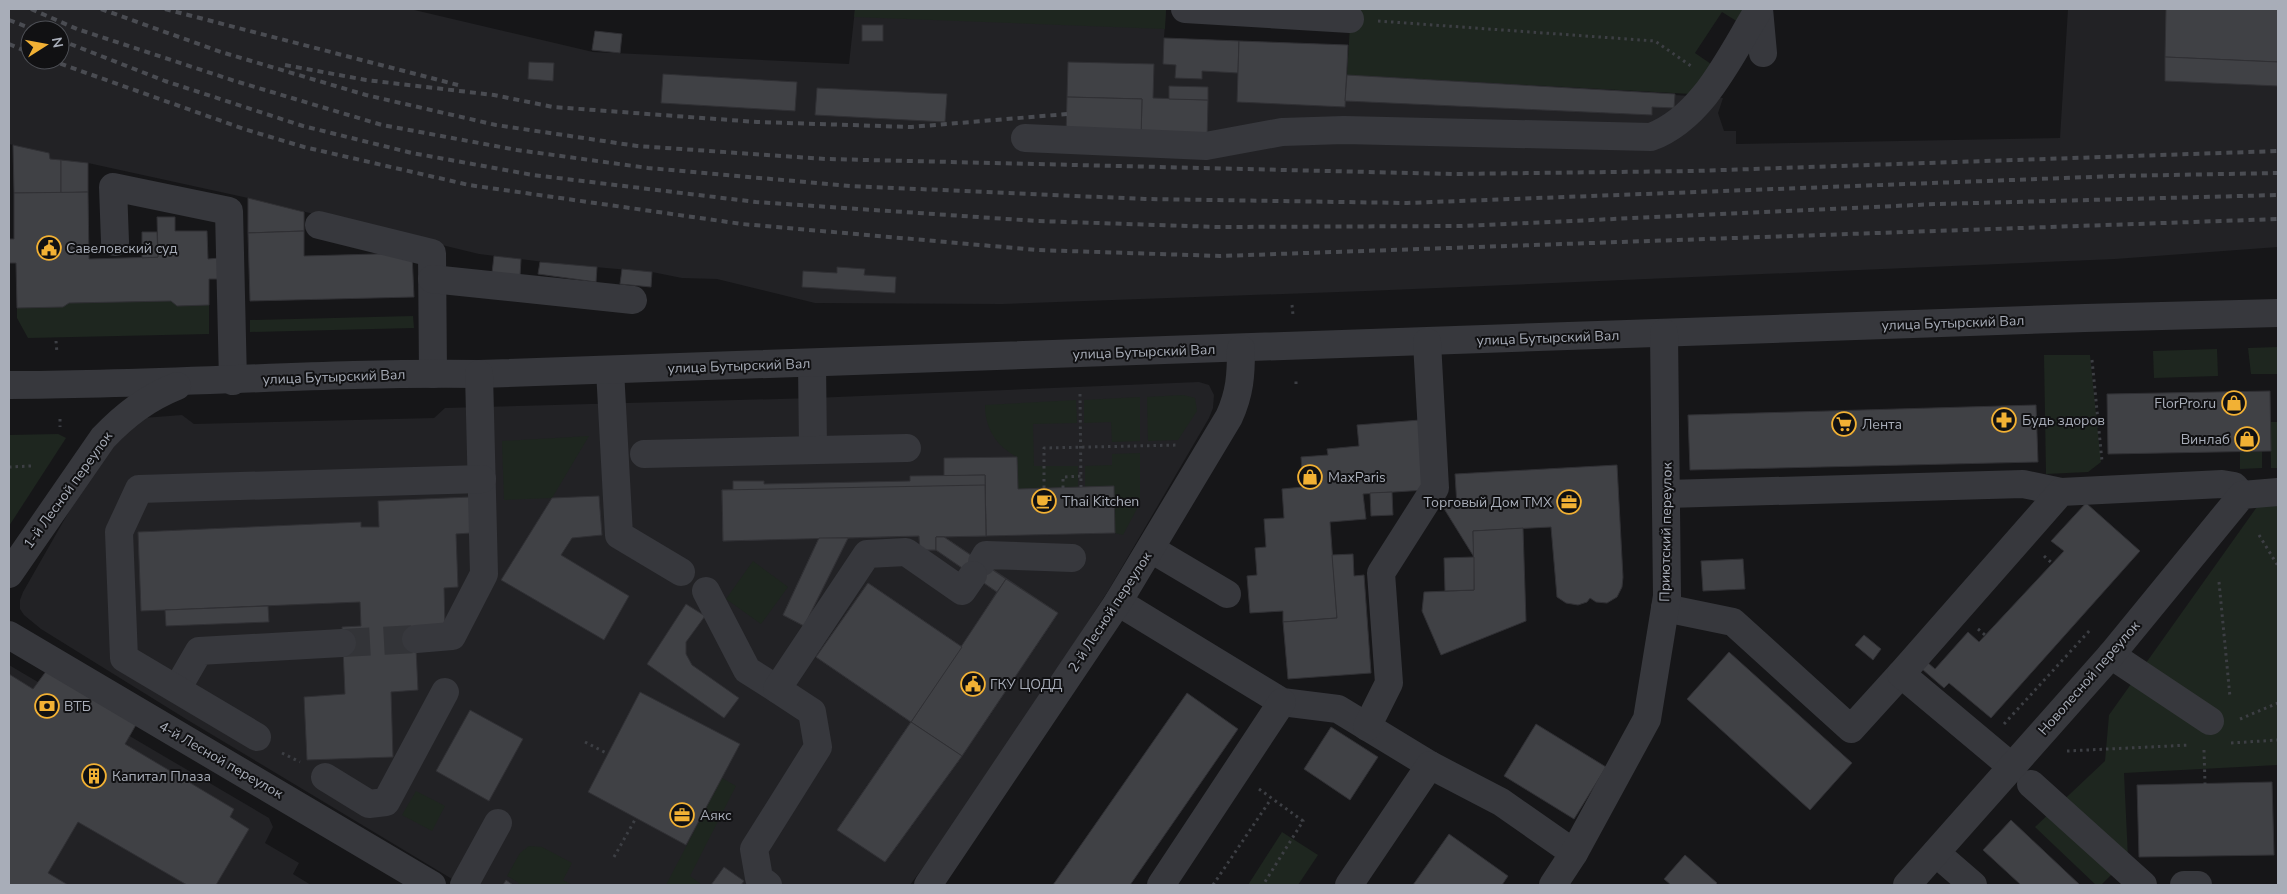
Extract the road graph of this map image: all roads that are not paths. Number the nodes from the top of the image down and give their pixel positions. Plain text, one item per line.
1 (1185, 9) edge
2 (1350, 19) road end
3 (1763, 53) dead end
4 (1025, 138) dead end
5 (318, 225) dead end
6 (114, 242) dead end
7 (432, 279) junction
8 (634, 300) dead end
9 (2278, 313) edge
10 (1664, 333) junction
11 (1426, 342) junction
12 (1241, 349) junction
13 (812, 363) junction
14 (610, 370) junction
15 (433, 374) junction
16 (480, 374) junction
17 (233, 381) junction
18 (185, 383) junction
19 (9, 385) edge
20 (907, 448) dead end
21 (813, 450) junction
22 (644, 454) dead end
23 (482, 479) junction
24 (2062, 492) junction
25 (2278, 492) edge
26 (1667, 494) junction
27 (2242, 495) junction
28 (1151, 549) junction
29 (1072, 558) dead end
30 (680, 572) dead end
31 (9, 574) edge
32 (706, 591) dead end
33 (1227, 594) dead end
34 (1118, 602) junction
35 (1665, 608) junction
36 (9, 635) edge
37 (416, 639) tunnel mouth
38 (342, 643) tunnel mouth
39 (2111, 655) junction
40 (1901, 674) junction
41 (176, 689) junction
42 (776, 689) junction
43 (445, 692) dead end
44 (1282, 702) junction
45 (1367, 727) junction
46 (2218, 733) road end
47 (257, 737) dead end
48 (1430, 765) junction
49 (2021, 776) junction
50 (325, 777) dead end
51 (370, 804) junction
52 (498, 823) dead end
53 (350, 836) junction
54 (1936, 853) junction
55 (1574, 854) junction
56 (432, 885) edge
57 (464, 885) edge
58 (768, 885) edge
59 (928, 885) edge
60 (1161, 885) edge
61 (1349, 885) edge
62 (1554, 885) edge
63 (1907, 885) edge
64 (1973, 885) edge
65 (2143, 885) edge
66 (2184, 885) edge
67 (2198, 885) edge

1 - 2 street
3 - 4 street
5 - 7 street
6 - 17 street
7 - 8 street
7 - 15 street
9 - 10 street, улица Бутырский Вал
10 - 11 street, улица Бутырский Вал
10 - 26 street, Приютский переулок
11 - 12 street, улица Бутырский Вал
11 - 45 street
12 - 13 street, улица Бутырский Вал
12 - 28 street, 2-й Лесной переулок
13 - 14 street, улица Бутырский Вал
13 - 21 street
14 - 16 street, улица Бутырский Вал
14 - 30 street
15 - 16 street, улица Бутырский Вал
15 - 17 street, улица Бутырский Вал
16 - 23 street
17 - 18 street, улица Бутырский Вал
18 - 19 street, улица Бутырский Вал
18 - 31 street, 1-й Лесной переулок
20 - 21 street
21 - 22 street
23 - 37 street
23 - 41 street
24 - 26 street
24 - 27 street
24 - 40 street
25 - 27 street
26 - 35 street, Приютский переулок
27 - 39 street, Новолесной переулок
28 - 33 street
28 - 34 street, 2-й Лесной переулок
29 - 42 street
32 - 42 street
34 - 44 street
34 - 59 street, 2-й Лесной переулок
35 - 40 street
35 - 55 street, Приютский переулок
36 - 53 street, 4-й Лесной переулок
38 - 41 street
39 - 46 street
39 - 49 street, Новолесной переулок
40 - 49 street
41 - 47 street
42 - 58 street
43 - 51 street
44 - 45 street
44 - 60 street
45 - 48 street
48 - 55 street
48 - 61 street
49 - 54 street, Новолесной переулок
49 - 65 street
50 - 51 street
51 - 53 street
52 - 57 street
53 - 56 street, 4-й Лесной переулок
54 - 63 street, Новолесной переулок
54 - 64 street
55 - 62 street, Приютский переулок
66 - 67 street

